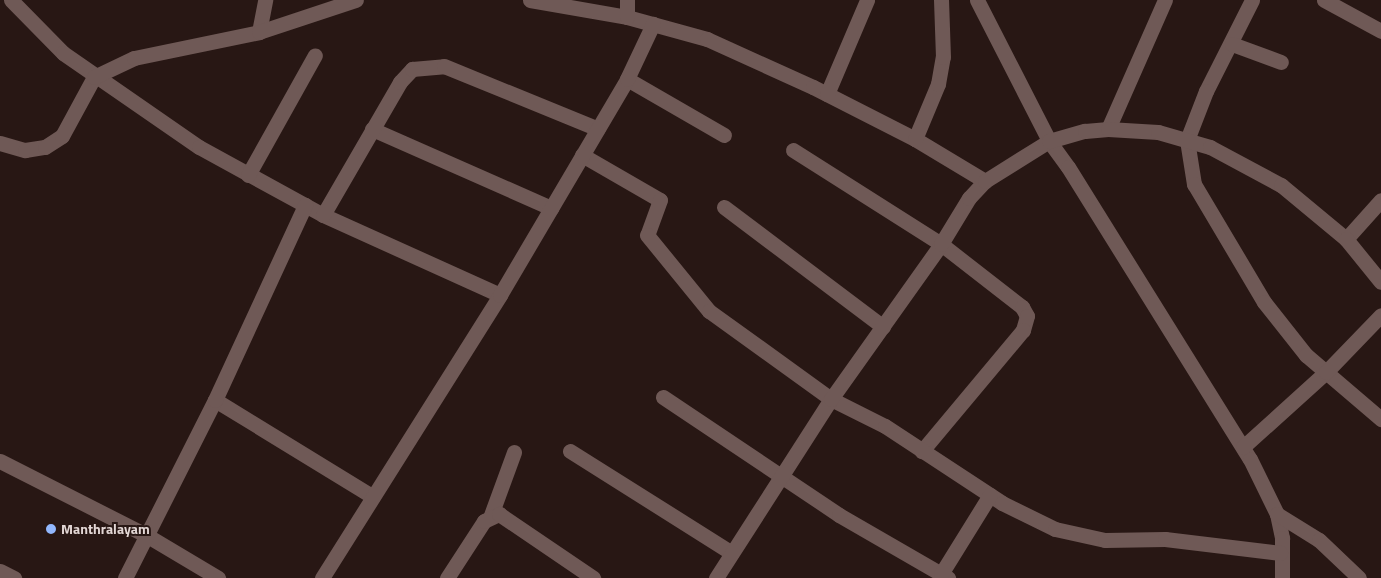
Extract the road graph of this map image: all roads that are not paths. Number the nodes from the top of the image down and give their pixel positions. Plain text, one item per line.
1 (11, 0) edge
2 (265, 0) edge
3 (356, 0) edge
4 (530, 0) edge
5 (627, 0) edge
6 (867, 0) edge
7 (941, 0) edge
8 (977, 0) edge
9 (1165, 0) edge
10 (1252, 0) edge
11 (1324, 0) edge
12 (626, 17) junction
13 (652, 24) junction
14 (1381, 31) edge
15 (259, 32) junction
16 (1232, 44) junction
17 (315, 55) dead end
18 (1281, 62) dead end
19 (94, 77) junction
20 (627, 79) junction
21 (827, 94) junction
22 (372, 128) junction
23 (598, 129) junction
24 (1108, 129) junction
25 (724, 135) dead end
26 (915, 139) junction
27 (1187, 140) junction
28 (1049, 141) junction
29 (0, 143) edge
30 (794, 150) dead end
31 (582, 155) junction
32 (248, 175) junction
33 (985, 181) junction
34 (1381, 200) edge
35 (305, 205) junction
36 (724, 207) dead end
37 (551, 208) junction
38 (323, 215) junction
39 (1346, 239) junction
40 (941, 244) junction
41 (1381, 282) edge
42 (500, 294) junction
43 (1381, 315) edge
44 (883, 327) junction
45 (1326, 372) junction
46 (663, 397) dead end
47 (831, 399) junction
48 (215, 400) junction
49 (1381, 419) edge
50 (1243, 447) junction
51 (570, 451) dead end
52 (922, 451) junction
53 (514, 452) dead end
54 (0, 461) edge
55 (781, 478) junction
56 (990, 495) junction
57 (373, 497) junction
58 (1277, 514) junction
59 (491, 515) junction
60 (146, 535) junction
61 (732, 553) junction
62 (1280, 553) junction
63 (0, 571) edge
64 (944, 576) edge
65 (14, 578) edge
66 (125, 578) edge
67 (218, 578) edge
68 (322, 578) edge
69 (447, 578) edge
70 (593, 578) edge
71 (716, 578) edge
72 (1282, 578) edge
73 (1359, 578) edge

1 - 19 street
2 - 15 street
3 - 15 street
4 - 12 street
5 - 12 street
6 - 21 street
7 - 26 street
8 - 28 street
9 - 24 street
10 - 16 street
11 - 14 street
12 - 13 street
13 - 20 street
13 - 21 street
15 - 19 street
16 - 18 street
16 - 27 street
17 - 32 street
19 - 29 street
19 - 32 street
20 - 23 street
20 - 25 street
21 - 26 street
22 - 23 street
22 - 37 street
22 - 38 street
23 - 31 street
24 - 27 street
24 - 28 street
26 - 33 street
27 - 39 street
27 - 45 street
28 - 33 street
28 - 50 street
30 - 40 street
31 - 37 street
31 - 47 street
32 - 35 street
33 - 40 street
34 - 39 street
35 - 38 street
35 - 48 street
36 - 44 street
37 - 42 street
38 - 42 street
39 - 41 street
40 - 44 street
40 - 52 street
42 - 57 street
43 - 45 street
44 - 47 street
45 - 49 street
45 - 50 street
46 - 55 street
47 - 52 street
47 - 55 street
48 - 57 street
48 - 60 street
50 - 58 street
51 - 61 street
52 - 56 street
53 - 59 street
54 - 60 street
55 - 61 street
55 - 64 street
56 - 62 street
56 - 64 street
57 - 68 street
58 - 62 street
58 - 73 street
59 - 69 street
59 - 70 street
60 - 66 street
60 - 67 street
61 - 71 street
62 - 72 street
63 - 65 street

